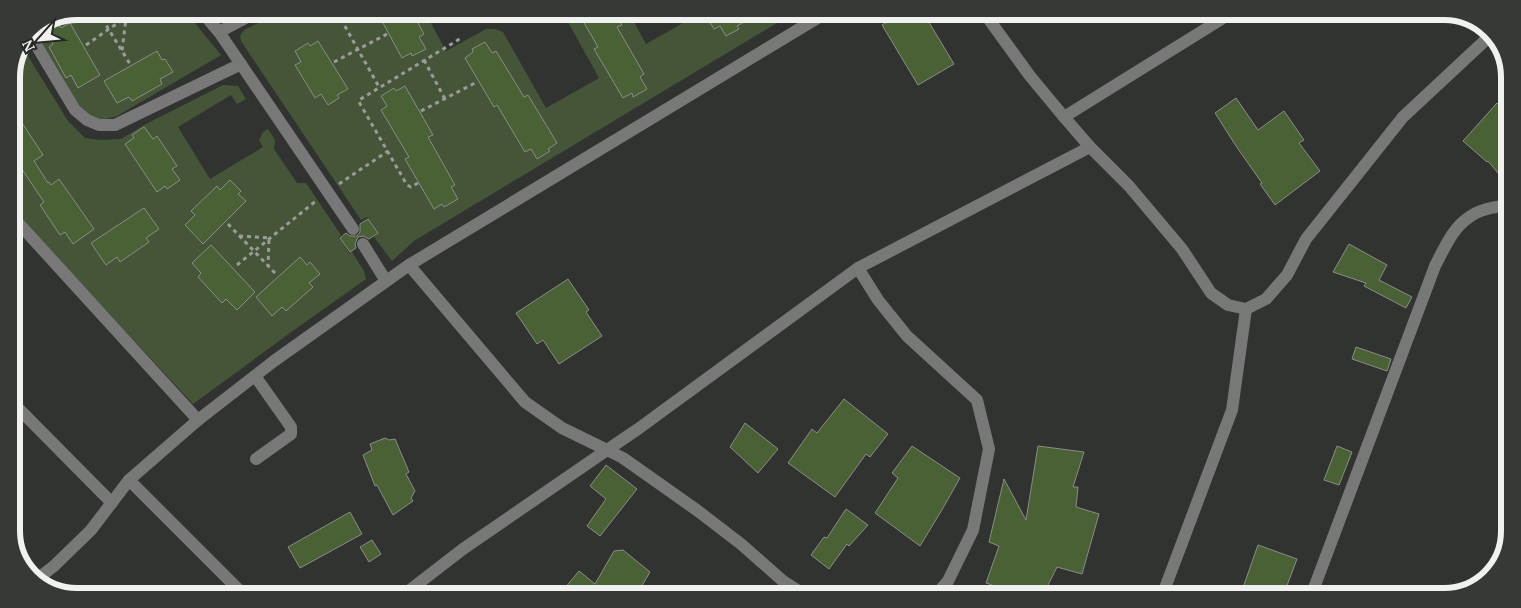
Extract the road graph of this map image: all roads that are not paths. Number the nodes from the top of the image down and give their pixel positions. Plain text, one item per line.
1 (209, 20) edge
2 (239, 20) edge
3 (814, 20) edge
4 (989, 20) edge
5 (1220, 20) edge
6 (219, 32) junction
7 (1486, 39) edge
8 (34, 41) edge
9 (241, 64) junction
10 (1064, 117) junction
11 (1090, 147) junction
12 (1501, 206) edge
13 (20, 225) edge
14 (353, 229) dead end
15 (362, 244) dead end
16 (409, 265) junction
17 (858, 268) junction
18 (386, 281) junction
19 (1246, 309) junction
20 (255, 376) junction
21 (20, 410) edge
22 (198, 420) junction
23 (607, 450) junction
24 (256, 460) dead end
25 (129, 480) junction
26 (112, 503) junction
27 (42, 575) edge
28 (238, 588) edge
29 (412, 588) edge
30 (795, 588) edge
31 (942, 588) edge
32 (1165, 588) edge
33 (1314, 588) edge

1 - 6 street
2 - 6 street
3 - 16 street
4 - 10 street
5 - 10 street
6 - 9 street
7 - 19 street
8 - 9 street
9 - 14 street
10 - 11 street
11 - 17 street
11 - 19 street
12 - 33 street
13 - 22 street
15 - 18 street
16 - 18 street
16 - 23 street
17 - 23 street
17 - 31 street
18 - 20 street
19 - 32 street
20 - 22 street
20 - 24 street
21 - 26 street
22 - 25 street
23 - 29 street
23 - 30 street
25 - 26 street
25 - 28 street
26 - 27 street

